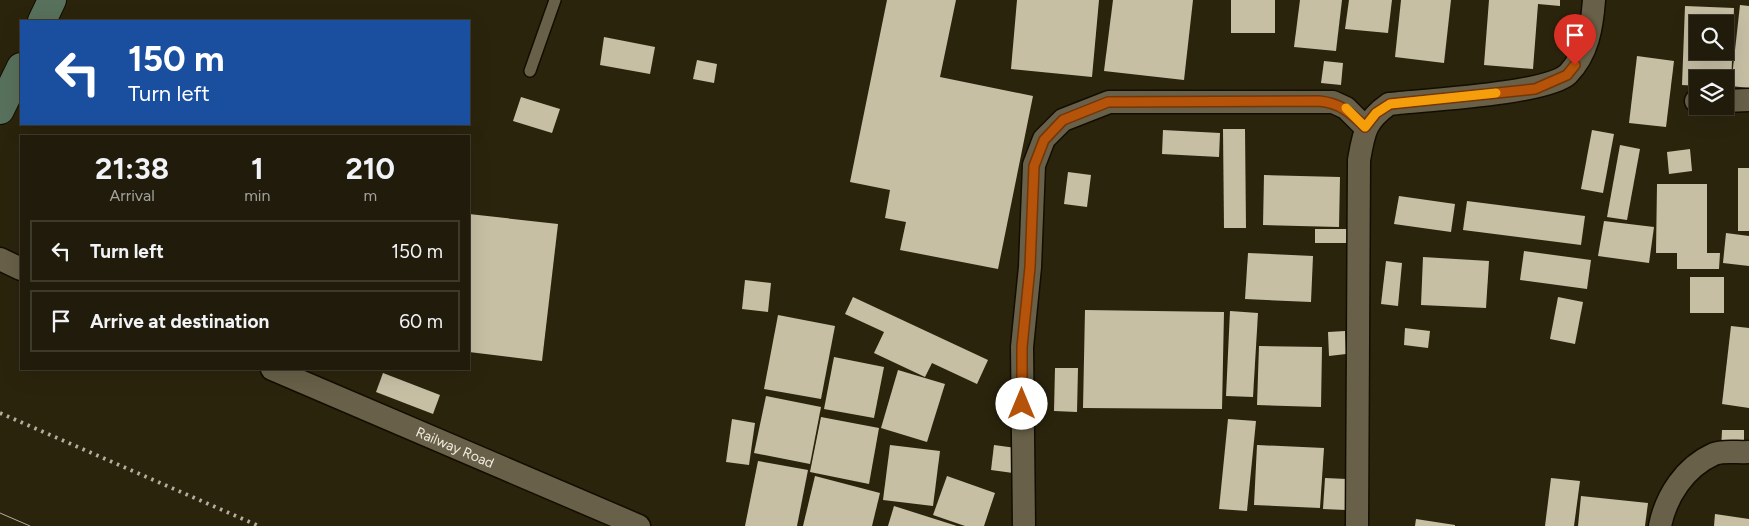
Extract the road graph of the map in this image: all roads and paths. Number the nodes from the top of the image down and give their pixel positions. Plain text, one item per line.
1 (52, 0) edge
2 (555, 0) edge
3 (1594, 0) edge
4 (42, 20) edge
5 (20, 69) edge
6 (530, 71) dead end
7 (3, 97) edge
8 (1749, 100) edge
9 (1734, 101) edge
10 (1365, 127) junction
11 (0, 259) edge
12 (20, 269) edge
13 (274, 370) edge
14 (1749, 452) edge
15 (639, 526) edge
16 (1024, 526) edge
17 (1356, 526) edge
18 (1660, 526) edge

1 - 4 main road
2 - 6 lane
3 - 10 street
5 - 7 main road
8 - 9 street
10 - 16 street
10 - 17 street
11 - 12 street
13 - 15 street, Railway Road
14 - 18 street

